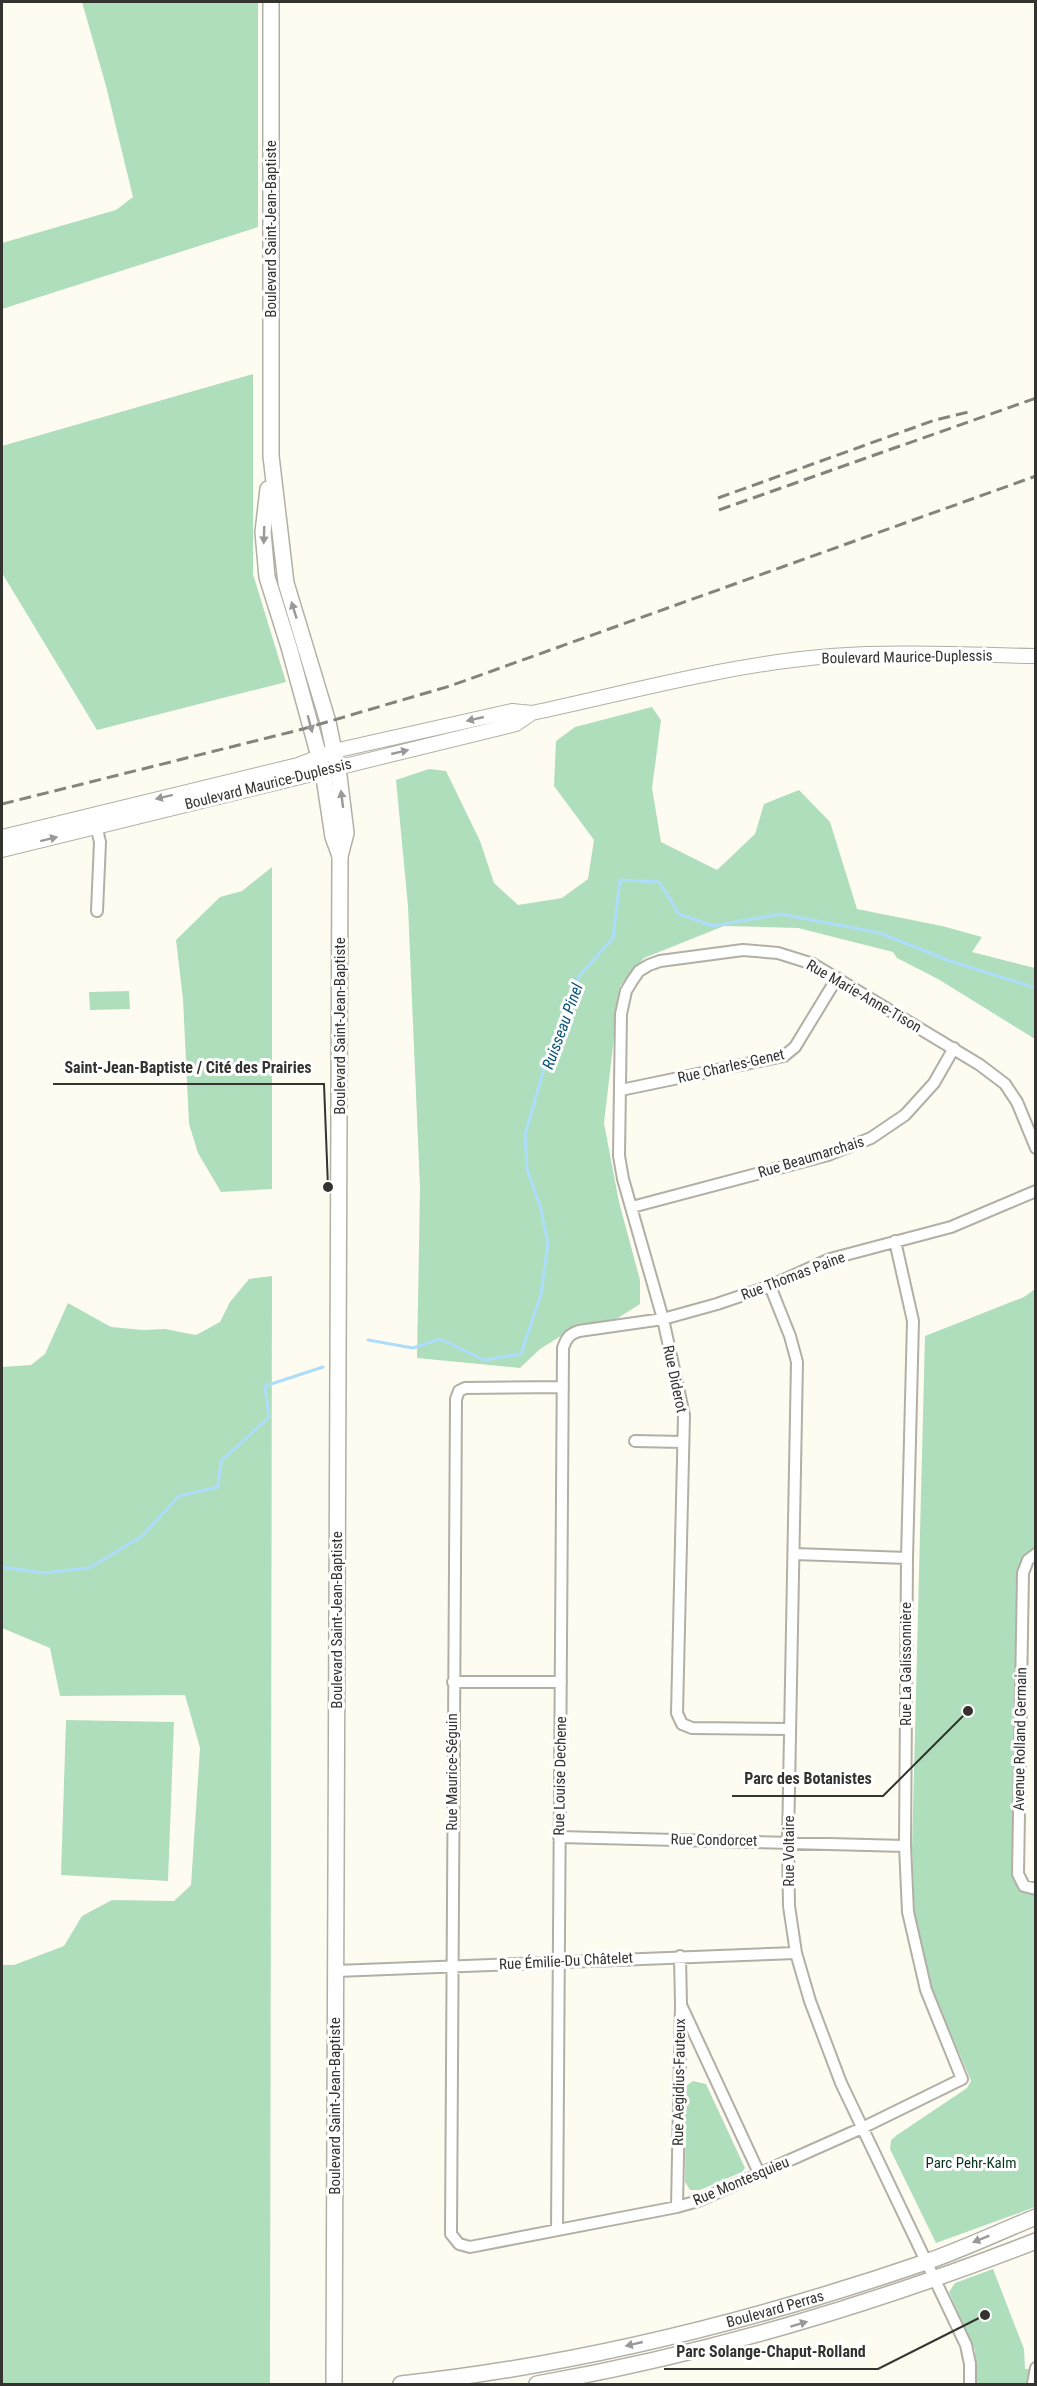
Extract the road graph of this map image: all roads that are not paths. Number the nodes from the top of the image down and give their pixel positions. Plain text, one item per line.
1 (271, 2) edge
2 (271, 456) junction
3 (1035, 656) edge
4 (532, 713) junction
5 (334, 751) junction
6 (326, 764) junction
7 (95, 821) junction
8 (2, 837) edge
9 (2, 850) edge
10 (97, 911) dead end
11 (639, 971) joint
12 (837, 978) junction
13 (954, 1048) junction
14 (621, 1090) junction
15 (1035, 1149) edge
16 (1035, 1191) edge
17 (632, 1208) junction
18 (895, 1241) junction
19 (770, 1286) junction
20 (663, 1319) junction
21 (579, 1331) joint
22 (563, 1387) junction
23 (635, 1441) dead end
24 (683, 1442) junction
25 (795, 1554) junction
26 (1035, 1554) edge
27 (907, 1558) junction
28 (453, 1682) junction
29 (561, 1682) junction
30 (790, 1729) junction
31 (559, 1837) junction
32 (788, 1842) junction
33 (905, 1846) junction
34 (1033, 1889) edge
35 (796, 1953) junction
36 (680, 1956) junction
37 (558, 1961) junction
38 (451, 1968) junction
39 (336, 1971) junction
40 (681, 2005) junction
41 (962, 2079) joint
42 (862, 2128) junction
43 (759, 2173) junction
44 (677, 2207) junction
45 (1035, 2217) edge
46 (557, 2230) junction
47 (1035, 2241) edge
48 (470, 2247) joint
49 (926, 2262) junction
50 (935, 2280) junction
51 (1035, 2368) edge
52 (334, 2385) edge
53 (401, 2385) edge
54 (537, 2385) edge
55 (970, 2385) edge
56 (1033, 2385) edge

1 - 2 main road, Boulevard Saint-Jean-Baptiste
5 -> 2 main road, Boulevard Saint-Jean-Baptiste
2 -> 6 main road, Boulevard Saint-Jean-Baptiste
3 - 4 street, Boulevard Maurice-Duplessis
4 -> 5 street, Boulevard Maurice-Duplessis
6 -> 4 street, Boulevard Maurice-Duplessis
5 - 6 main road, Boulevard Saint-Jean-Baptiste
6 - 7 street, Boulevard Maurice-Duplessis
6 - 39 main road, Boulevard Saint-Jean-Baptiste
7 - 8 street, Boulevard Maurice-Duplessis
9 -> 7 street, Boulevard Maurice-Duplessis
7 - 10 street
11 - 12 street, Rue Marie-Anne-Tison
11 - 14 street, Rue Diderot
12 - 13 street, Rue Marie-Anne-Tison
12 - 14 street, Rue Charles-Genet
13 - 15 street, Rue Marie-Anne-Tison
13 - 17 street, Rue Beaumarchais
14 - 17 street, Rue Diderot
16 - 18 street, Rue Thomas Paine
17 - 20 street, Rue Diderot
18 - 19 street, Rue Thomas Paine
18 - 27 street, Rue La Galissonnière
19 - 20 street, Rue Thomas Paine
19 - 25 street, Rue Voltaire
20 - 21 street, Rue Thomas Paine
20 - 24 street, Rue Diderot
21 - 22 street, Rue Louise Dechene
22 - 28 street, Rue Maurice-Séguin
22 - 29 street, Rue Louise Dechene
23 - 24 street
24 - 30 street, Rue Diderot
25 - 27 street
25 - 30 street, Rue Voltaire
26 - 34 street, Avenue Rolland Germain
27 - 33 street, Rue La Galissonnière
28 - 29 street
28 - 38 street, Rue Maurice-Séguin
29 - 31 street, Rue Louise Dechene
30 - 32 street, Rue Voltaire
31 - 32 street, Rue Condorcet
31 - 37 street, Rue Louise Dechene
32 - 33 street, Rue Condorcet
32 - 35 street, Rue Voltaire
33 - 41 street, Rue La Galissonnière
35 - 36 street, Rue Émilie-Du Châtelet
35 - 42 street, Rue Voltaire
36 - 37 street, Rue Émilie-Du Châtelet
36 - 40 street, Rue Aegidius-Fauteux
37 - 38 street, Rue Émilie-Du Châtelet
37 - 46 street, Rue Louise Dechene
38 - 39 street, Rue Émilie-Du Châtelet
38 - 48 street, Rue Maurice-Séguin
39 - 52 main road, Boulevard Saint-Jean-Baptiste
40 - 43 street
40 - 44 street, Rue Aegidius-Fauteux
41 - 42 street, Rue Montesquieu
42 - 43 street, Rue Montesquieu
42 - 49 street, Rue Voltaire
43 - 44 street, Rue Montesquieu
44 - 46 street, Rue Montesquieu
45 -> 49 main road, Boulevard Perras
46 - 48 street, Rue Montesquieu
47 - 50 main road, Boulevard Perras
49 - 50 street, Rue Voltaire
49 -> 53 main road, Boulevard Perras
54 -> 50 main road, Boulevard Perras
50 - 55 street, Rue Voltaire
51 - 56 street

